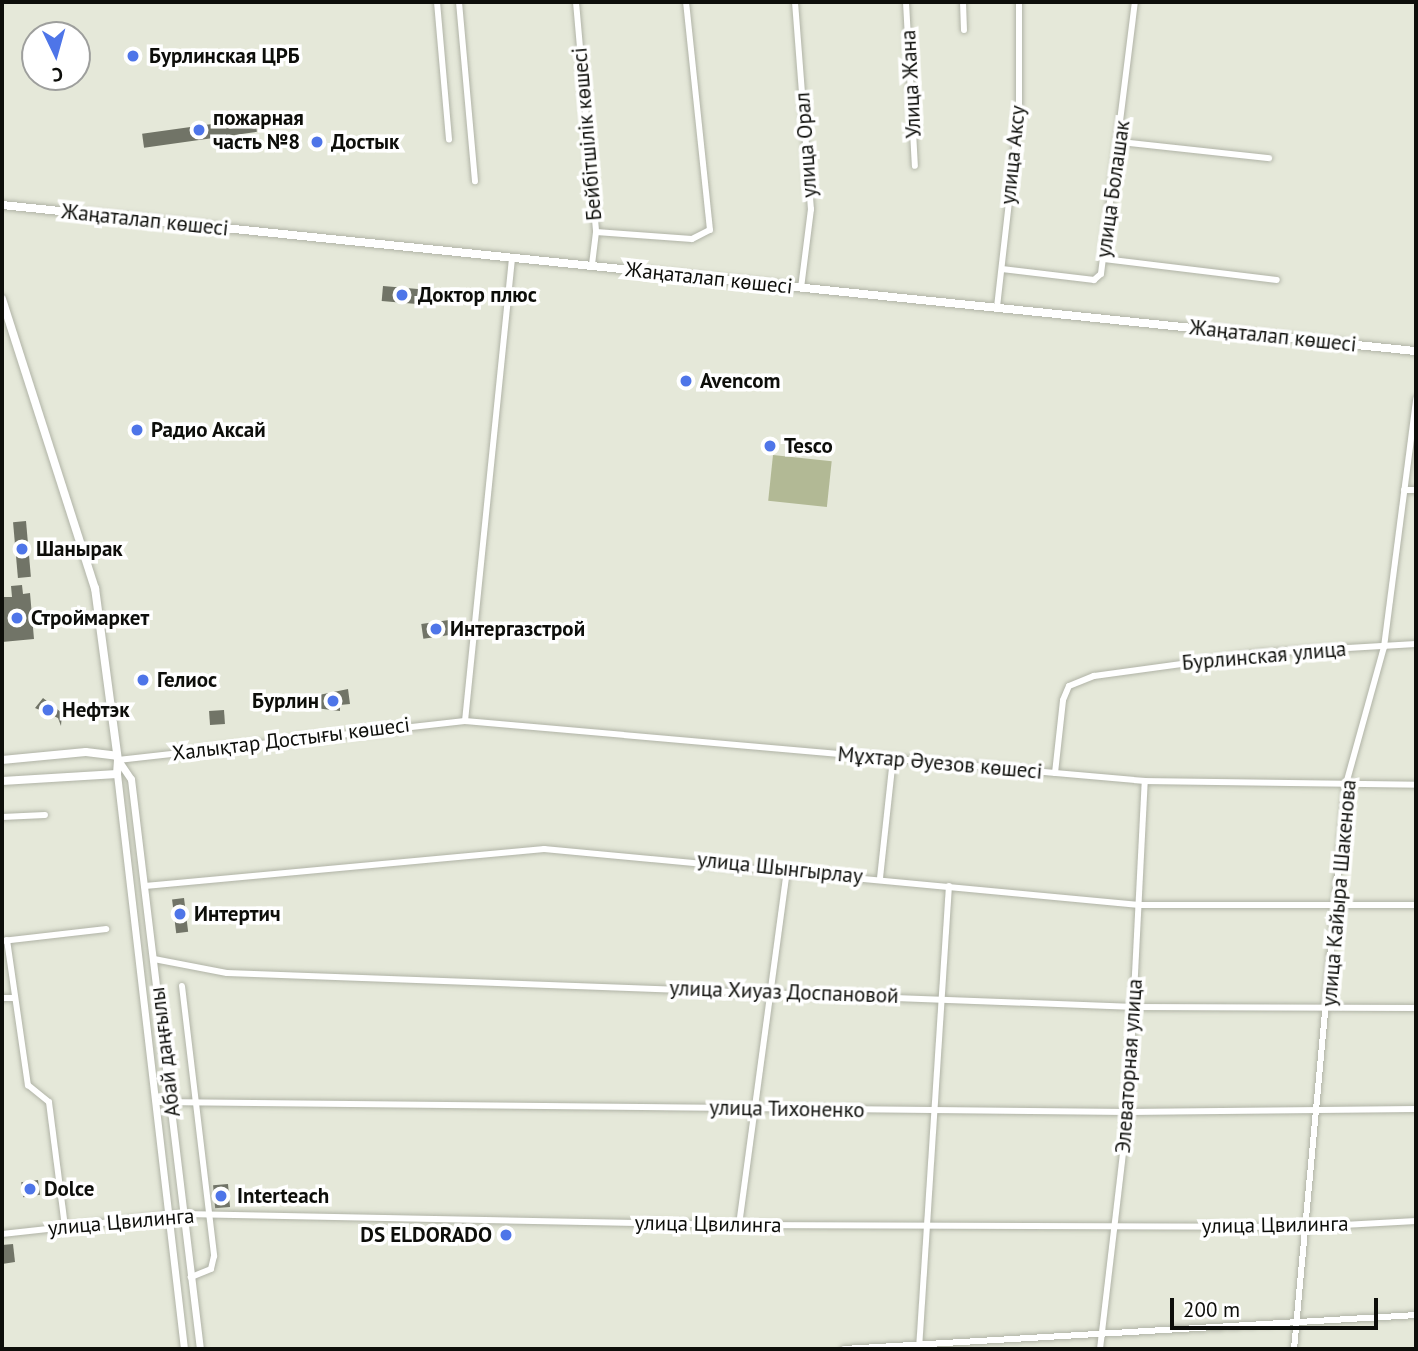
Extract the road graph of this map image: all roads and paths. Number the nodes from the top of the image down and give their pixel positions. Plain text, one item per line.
1 (437, 2) edge
2 (459, 2) edge
3 (576, 2) edge
4 (686, 2) edge
5 (795, 2) edge
6 (906, 2) edge
7 (963, 2) edge
8 (1019, 2) edge
9 (1135, 2) edge
10 (964, 30) dead end
11 (449, 139) dead end
12 (1121, 142) junction
13 (1269, 158) dead end
14 (915, 166) dead end
15 (475, 181) dead end
16 (2, 205) edge
17 (596, 232) junction
18 (512, 259) junction
19 (1104, 259) junction
20 (592, 266) junction
21 (1002, 269) junction
22 (1278, 280) dead end
23 (801, 288) junction
24 (2, 299) edge
25 (997, 307) junction
26 (1416, 351) edge
27 (1416, 399) edge
28 (1404, 490) junction
29 (1416, 490) edge
30 (1416, 644) edge
31 (1384, 647) junction
32 (465, 721) junction
33 (117, 758) junction
34 (893, 759) junction
35 (2, 760) edge
36 (1055, 773) junction
37 (117, 774) junction
38 (2, 781) edge
39 (1145, 781) junction
40 (1346, 784) junction
41 (1416, 785) edge
42 (45, 815) dead end
43 (2, 817) edge
44 (787, 869) junction
45 (880, 878) junction
46 (145, 886) junction
47 (948, 886) junction
48 (1139, 905) junction
49 (1416, 905) edge
50 (1336, 910) junction
51 (106, 929) dead end
52 (4, 940) edge
53 (154, 958) junction
54 (182, 986) dead end
55 (771, 991) junction
56 (940, 997) junction
57 (13, 998) junction
58 (2, 999) edge
59 (1135, 1007) junction
60 (1328, 1008) junction
61 (1416, 1008) edge
62 (171, 1101) junction
63 (198, 1101) junction
64 (157, 1102) junction
65 (759, 1108) junction
66 (1416, 1109) edge
67 (934, 1110) junction
68 (1319, 1110) junction
69 (1128, 1112) junction
70 (184, 1214) junction
71 (171, 1215) junction
72 (210, 1215) junction
73 (1416, 1221) edge
74 (738, 1225) junction
75 (928, 1226) junction
76 (1113, 1226) junction
77 (65, 1227) junction
78 (1307, 1227) junction
79 (2, 1234) edge
80 (191, 1277) junction
81 (1416, 1315) edge
82 (1297, 1322) junction
83 (1101, 1334) junction
84 (919, 1347) edge
85 (184, 1349) edge
86 (200, 1349) edge
87 (844, 1349) edge
88 (1100, 1349) edge
89 (1294, 1349) edge

1 - 11 street
2 - 15 street
3 - 17 street, Бейбітшілік көшесі
4 - 17 street
5 - 23 street, улица Орал
6 - 14 street, Улица Жана
7 - 10 street
8 - 21 street, улица Аксу
9 - 12 street, улица Болашак
12 - 13 street
12 - 19 street, улица Болашак
16 - 18 main road, Жаңаталап көшесі
17 - 20 street, Бейбітшілік көшесі
18 - 20 main road, Жаңаталап көшесі
18 - 32 street
19 - 21 street, улица Болашак
19 - 22 street
20 - 23 main road, Жаңаталап көшесі
21 - 25 street, улица Аксу
23 - 25 main road, Жаңаталап көшесі
24 - 33 main road
25 - 26 main road, Жаңаталап көшесі
27 - 28 street, улица Кайыра Шакенова
28 - 29 street
28 - 31 street, улица Кайыра Шакенова
30 - 31 street, Бурлинская улица
31 - 36 street, Бурлинская улица
31 - 40 street, улица Кайыра Шакенова
32 - 33 street, Халықтар Достығы көшесі
32 - 34 street, Мұхтар Әуезов көшесі
33 - 35 main road, Халықтар Достығы көшесі
33 - 37 main road
33 - 46 street, Абай даңғылы
34 - 36 street, Мұхтар Әуезов көшесі
34 - 45 street
36 - 39 street, Мұхтар Әуезов көшесі
37 - 38 main road
37 - 64 street, Абай даңғылы
39 - 40 street, Мұхтар Әуезов көшесі
39 - 48 street, Элеваторная улица
40 - 41 street, Мұхтар Әуезов көшесі
40 - 50 street, улица Кайыра Шакенова
42 - 43 street
44 - 45 street, улица Шынгырлау
44 - 46 street, улица Шынгырлау
44 - 55 street
45 - 47 street, улица Шынгырлау
46 - 53 street, Абай даңғылы
47 - 48 street, улица Шынгырлау
47 - 56 street
48 - 50 street, улица Шынгырлау
48 - 59 street, Элеваторная улица
49 - 50 street, улица Шынгырлау
50 - 60 street, улица Кайыра Шакенова
51 - 52 street
52 - 57 street
53 - 55 street, улица Хиуаз Доспановой
53 - 62 street, Абай даңғылы
54 - 63 street
55 - 56 street, улица Хиуаз Доспановой
55 - 65 street
56 - 59 street, улица Хиуаз Доспановой
56 - 67 street
57 - 58 street
57 - 77 street
59 - 60 street, улица Хиуаз Доспановой
59 - 69 street, Элеваторная улица
60 - 61 street, улица Хиуаз Доспановой
60 - 68 street, улица Кайыра Шакенова
62 - 63 street, улица Тихоненко
62 - 64 street, улица Тихоненко
62 - 70 street, Абай даңғылы
63 - 65 street, улица Тихоненко
63 - 72 street
64 - 71 street, Абай даңғылы
65 - 67 street, улица Тихоненко
65 - 74 street
66 - 68 street, улица Тихоненко
67 - 69 street, улица Тихоненко
67 - 75 street
68 - 69 street, улица Тихоненко
68 - 78 street, улица Кайыра Шакенова
69 - 76 street, Элеваторная улица
70 - 71 street, улица Цвилинга
70 - 72 street, улица Цвилинга
70 - 80 street, Абай даңғылы
71 - 77 street, улица Цвилинга
71 - 85 street, Абай даңғылы
72 - 74 street, улица Цвилинга
72 - 80 street
73 - 78 street, улица Цвилинга
74 - 75 street, улица Цвилинга
75 - 76 street, улица Цвилинга
75 - 84 street
76 - 78 street, улица Цвилинга
76 - 83 street, Элеваторная улица
77 - 79 street, улица Цвилинга
78 - 82 street, улица Кайыра Шакенова
80 - 86 street, Абай даңғылы
81 - 82 street
82 - 83 street
82 - 89 street, улица Кайыра Шакенова
83 - 84 street
83 - 88 street, Элеваторная улица
84 - 87 street

